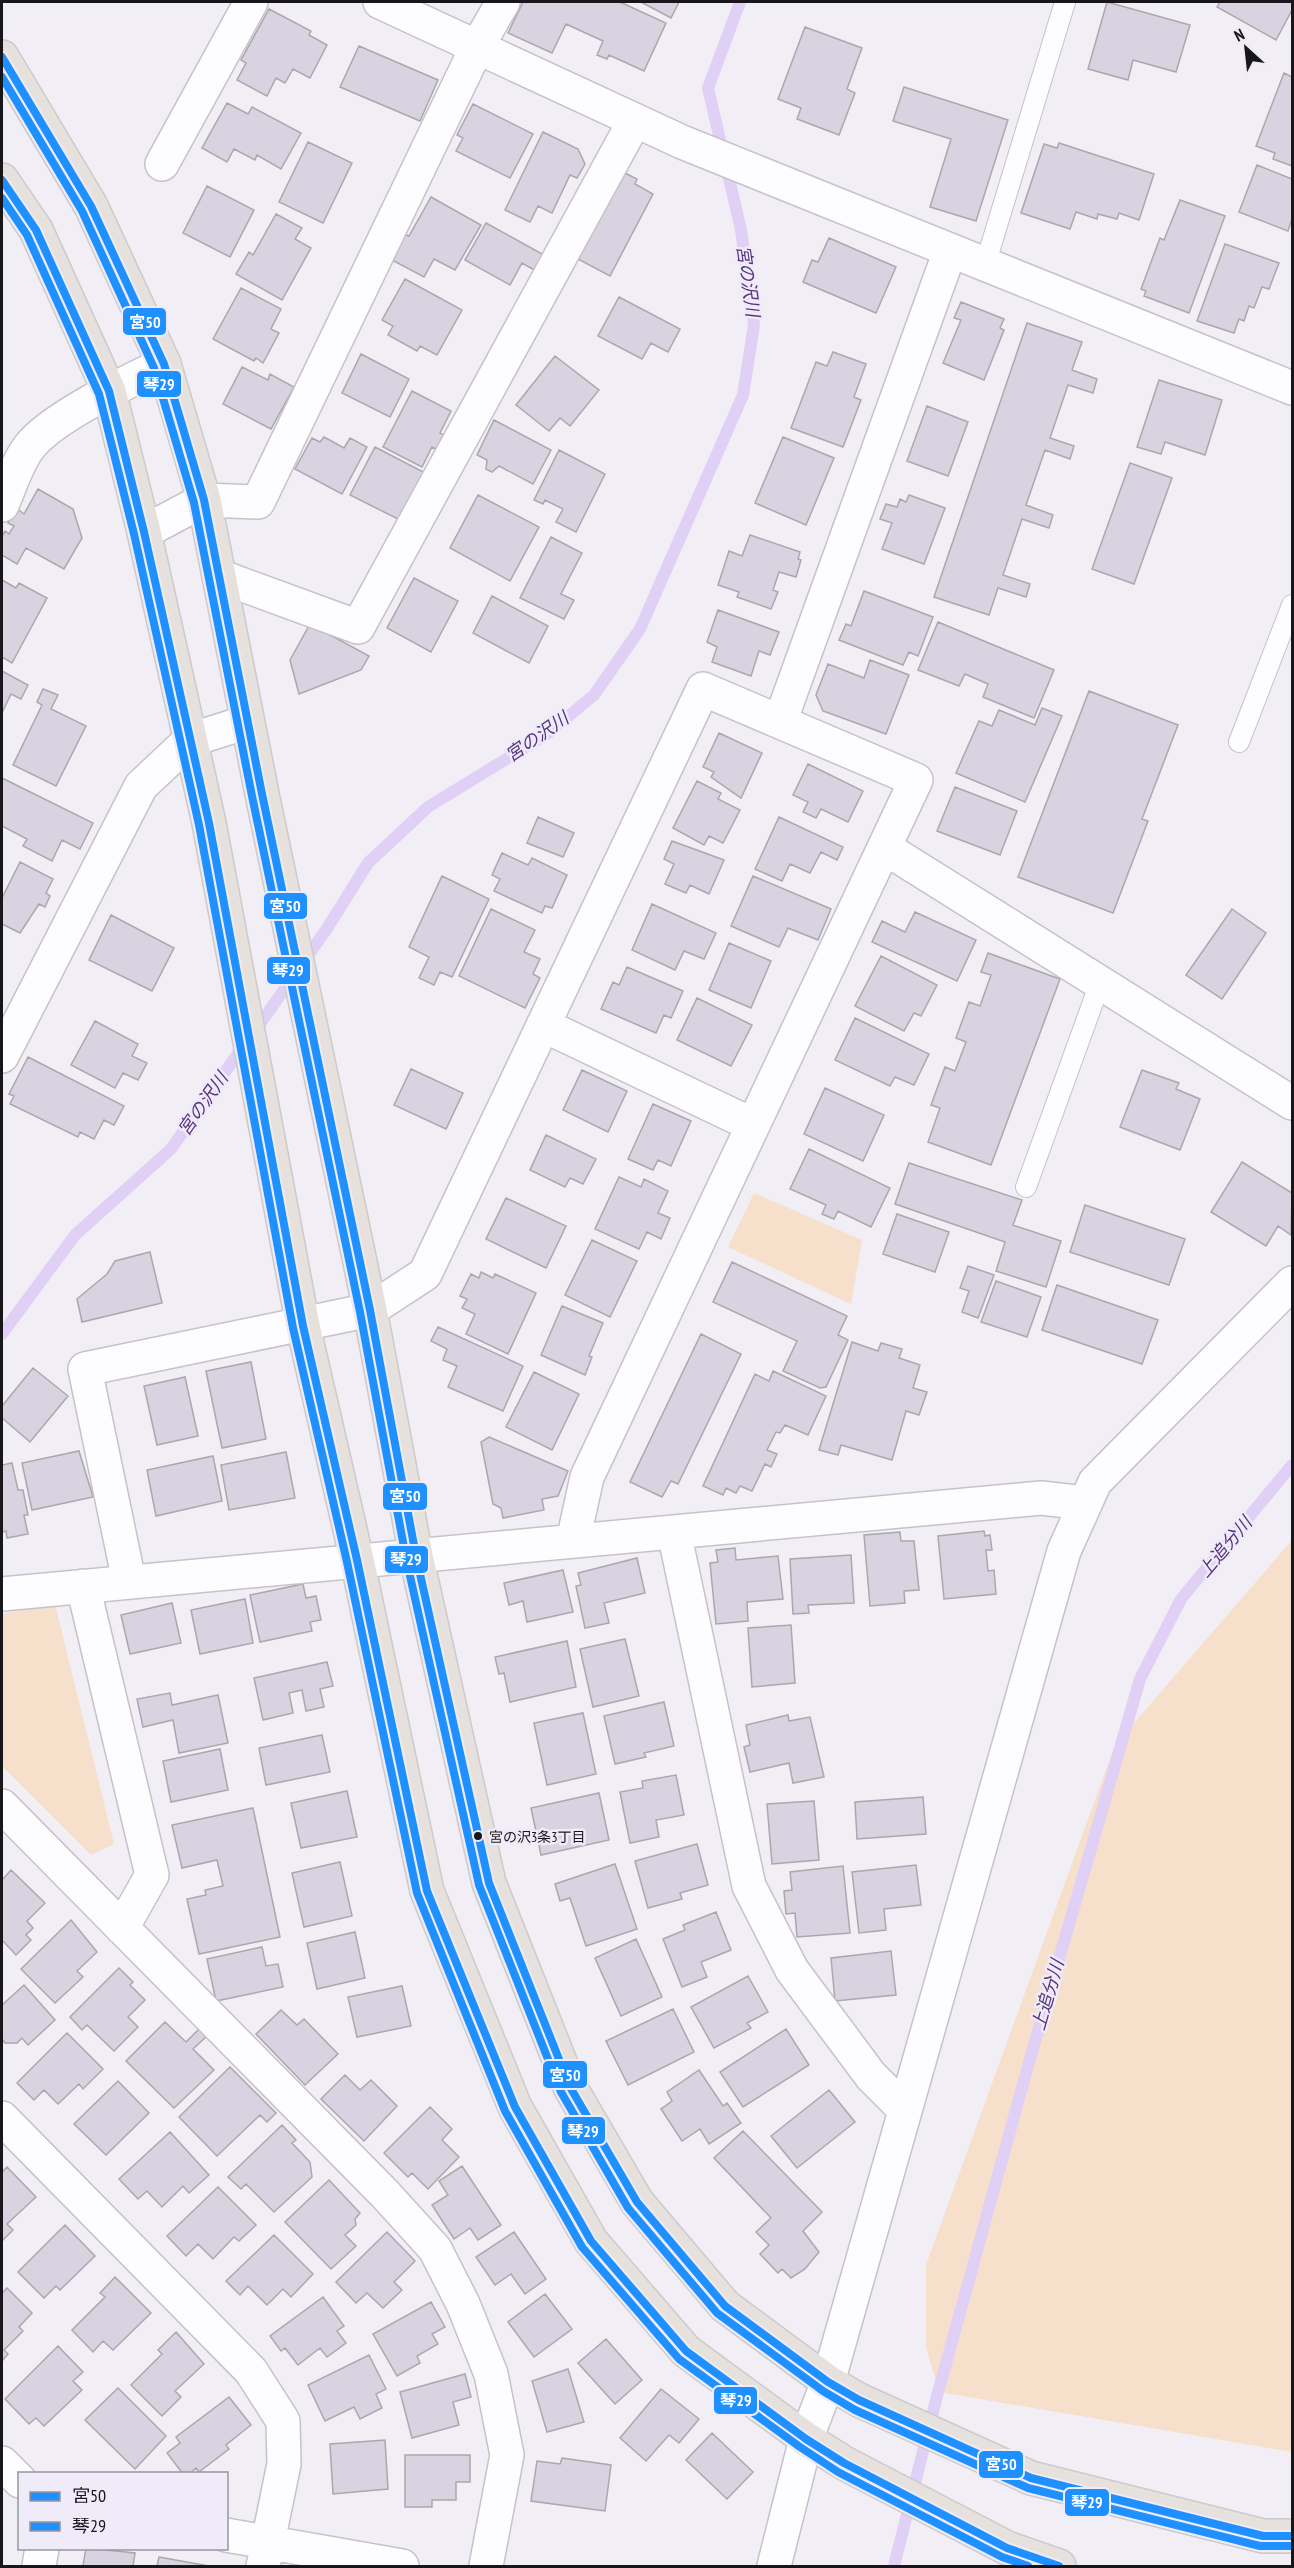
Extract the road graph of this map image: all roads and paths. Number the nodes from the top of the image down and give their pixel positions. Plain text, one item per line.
1 (251, 2) edge
2 (380, 2) edge
3 (503, 2) edge
4 (1065, 2) edge
5 (477, 47) junction
6 (2, 57) edge
7 (635, 120) junction
8 (162, 164) dead end
9 (2, 180) edge
10 (950, 251) junction
11 (985, 265) junction
12 (164, 364) junction
13 (1293, 388) edge
14 (109, 391) junction
15 (204, 500) junction
16 (2, 505) edge
17 (144, 532) junction
18 (219, 576) junction
19 (1293, 605) edge
20 (247, 722) junction
21 (780, 722) junction
22 (190, 740) junction
23 (1239, 742) dead end
24 (885, 848) junction
25 (1100, 983) junction
26 (543, 1025) junction
27 (2, 1056) edge
28 (1293, 1103) edge
29 (753, 1125) junction
30 (1026, 1187) dead end
31 (1293, 1283) edge
32 (370, 1310) junction
33 (303, 1326) junction
34 (1085, 1503) junction
35 (674, 1532) junction
36 (573, 1541) junction
37 (416, 1556) junction
38 (357, 1560) junction
39 (129, 1581) junction
40 (83, 1586) junction
41 (2, 1594) edge
42 (2, 1806) edge
43 (122, 1928) junction
44 (905, 2110) junction
45 (2, 2118) edge
46 (828, 2382) junction
47 (807, 2439) junction
48 (2, 2463) edge
49 (18, 2479) edge
50 (228, 2536) edge
51 (1293, 2536) edge
52 (42, 2550) edge
53 (265, 2554) edge
54 (39, 2566) edge
55 (402, 2566) edge
56 (486, 2566) edge
57 (774, 2566) edge
58 (1059, 2566) edge

1 - 8 street
2 - 5 street
3 - 5 street
4 - 11 lane
5 - 7 street
5 - 15 street
6 - 12 main road
7 - 10 street
7 - 18 street
9 - 14 main road
10 - 11 street
10 - 21 street
11 - 13 street
12 - 14 street
12 - 15 main road
14 - 16 street
14 - 17 main road
15 - 17 street
15 - 18 main road
17 - 22 main road
18 - 20 main road
19 - 23 lane
20 - 22 street
20 - 32 main road
21 - 24 street
21 - 26 street
22 - 27 street
22 - 33 main road
24 - 25 street
24 - 29 street
25 - 28 street
25 - 30 lane
26 - 29 street
26 - 32 street
29 - 36 street
31 - 34 street
32 - 33 street
32 - 37 main road
33 - 38 main road
33 - 39 street
34 - 35 street
34 - 44 street
35 - 36 street
35 - 44 street
36 - 37 street
37 - 38 street
37 - 46 main road
38 - 39 street
38 - 47 main road
39 - 40 street
40 - 41 street
40 - 43 street
42 - 43 street
43 - 56 street
44 - 46 street
45 - 53 street
46 - 47 street
46 - 51 main road
47 - 57 street
47 - 58 main road
48 - 49 street
50 - 53 street
52 - 54 street
53 - 55 street

